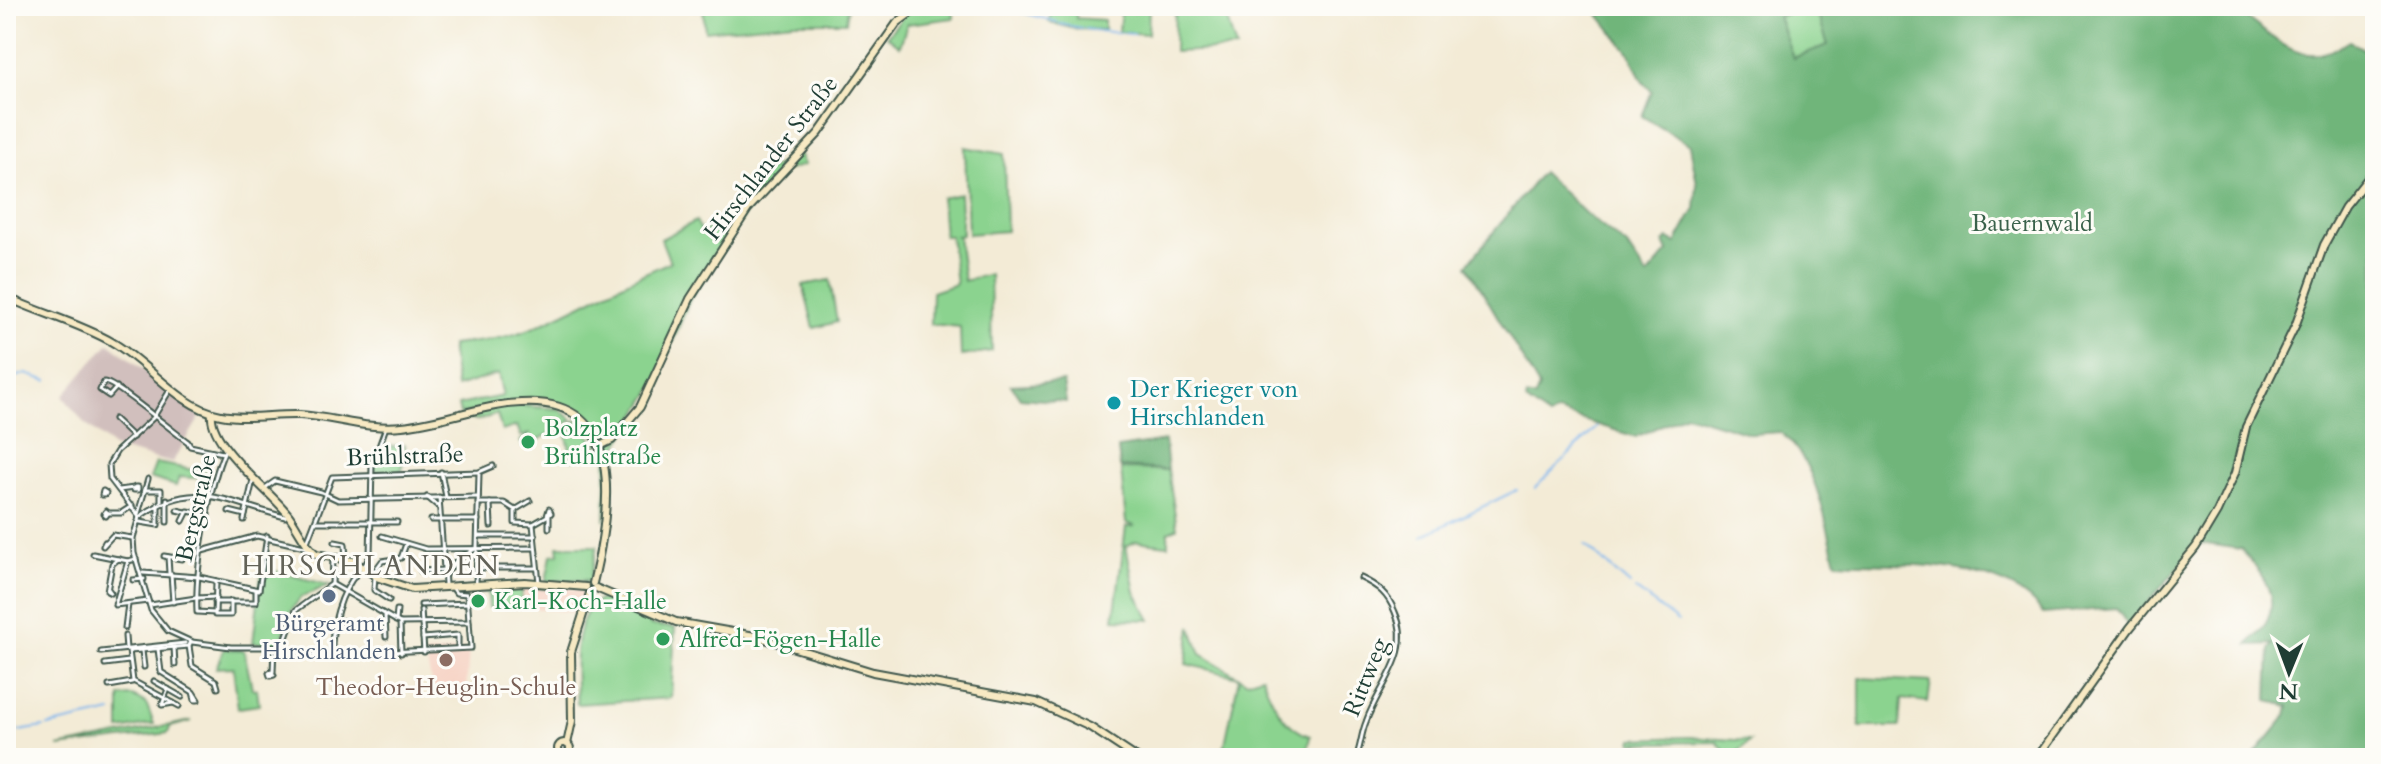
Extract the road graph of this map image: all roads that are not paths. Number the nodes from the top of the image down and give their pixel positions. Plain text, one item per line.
1 (920, 6) edge
2 (2375, 169) edge
3 (6, 297) edge
4 (117, 387) dead end
5 (172, 389) junction
6 (214, 413) junction
7 (153, 418) junction
8 (114, 419) dead end
9 (384, 427) junction
10 (133, 437) junction
11 (615, 437) junction
12 (608, 443) junction
13 (600, 444) junction
14 (225, 450) junction
15 (605, 458) junction
16 (493, 466) dead end
17 (441, 472) junction
18 (479, 472) junction
19 (372, 473) junction
20 (148, 479) dead end
21 (253, 480) junction
22 (134, 488) dead end
23 (264, 489) junction
24 (119, 490) junction
25 (145, 490) junction
26 (106, 493) dead end
27 (326, 494) junction
28 (427, 497) junction
29 (439, 497) junction
30 (446, 497) junction
31 (478, 497) junction
32 (213, 498) junction
33 (372, 498) junction
34 (167, 499) junction
35 (530, 501) dead end
36 (160, 502) junction
37 (478, 503) junction
38 (490, 503) junction
39 (132, 506) junction
40 (247, 507) junction
41 (439, 507) junction
42 (167, 510) junction
43 (515, 510) junction
44 (229, 511) dead end
45 (186, 512) junction
46 (108, 513) dead end
47 (208, 515) junction
48 (139, 517) junction
49 (285, 517) dead end
50 (431, 520) dead end
51 (442, 520) junction
52 (478, 520) junction
53 (183, 521) dead end
54 (167, 522) dead end
55 (317, 522) junction
56 (371, 522) junction
57 (397, 522) dead end
58 (533, 524) junction
59 (491, 526) dead end
60 (549, 528) dead end
61 (267, 536) junction
62 (382, 536) dead end
63 (477, 536) junction
64 (535, 536) junction
65 (133, 538) junction
66 (105, 542) dead end
67 (335, 542) dead end
68 (406, 544) junction
69 (308, 545) junction
70 (535, 548) junction
71 (444, 549) junction
72 (476, 549) junction
73 (202, 551) junction
74 (93, 554) dead end
75 (118, 559) junction
76 (136, 559) junction
77 (182, 559) dead end
78 (333, 559) junction
79 (346, 560) junction
80 (128, 561) junction
81 (477, 568) junction
82 (537, 568) junction
83 (444, 570) junction
84 (421, 571) dead end
85 (370, 572) junction
86 (143, 573) junction
87 (170, 573) junction
88 (199, 577) junction
89 (444, 577) junction
90 (1361, 578) dead end
91 (144, 579) junction
92 (133, 580) dead end
93 (216, 582) junction
94 (539, 583) junction
95 (332, 584) junction
96 (476, 585) junction
97 (449, 587) junction
98 (591, 588) junction
99 (108, 589) dead end
100 (258, 590) junction
101 (346, 590) junction
102 (196, 598) junction
103 (216, 599) junction
104 (389, 600) dead end
105 (231, 601) junction
106 (174, 602) junction
107 (149, 603) junction
108 (468, 603) junction
109 (128, 604) junction
110 (397, 610) dead end
111 (215, 613) junction
112 (385, 616) junction
113 (337, 620) junction
114 (398, 622) junction
115 (469, 622) junction
116 (288, 625) junction
117 (409, 625) junction
118 (421, 625) junction
119 (309, 626) dead end
120 (368, 626) dead end
121 (125, 628) dead end
122 (409, 630) dead end
123 (125, 636) dead end
124 (386, 637) dead end
125 (423, 638) junction
126 (188, 643) junction
127 (274, 646) junction
128 (174, 647) junction
129 (283, 647) junction
130 (158, 649) junction
131 (128, 650) junction
132 (142, 650) junction
133 (458, 650) junction
134 (101, 652) dead end
135 (424, 652) junction
136 (332, 653) junction
137 (401, 653) junction
138 (129, 661) junction
139 (105, 664) dead end
140 (175, 665) dead end
141 (144, 667) dead end
142 (273, 672) dead end
143 (133, 681) junction
144 (154, 681) dead end
145 (109, 686) dead end
146 (218, 688) dead end
147 (168, 689) junction
148 (193, 692) dead end
149 (162, 697) junction
150 (182, 697) dead end
151 (179, 706) dead end
152 (567, 744) junction
153 (572, 755) edge
154 (559, 756) edge
155 (1137, 758) edge
156 (1356, 758) edge
157 (2037, 758) edge

1 - 11 main road, Hirschlander Straße
2 - 157 main road
3 - 5 main road
4 - 7 street
5 - 6 main road
5 - 7 street
6 - 9 main road
6 - 14 main road
7 - 10 street
7 - 14 street
8 - 10 street
9 - 13 main road
9 - 19 street
10 - 24 street
11 - 12 main road, Hirschlander Straße
11 - 13 main road
12 - 13 main road
12 - 15 main road
13 - 15 main road
14 - 21 main road
14 - 32 street, Bergstraße
15 - 98 main road
16 - 18 street
17 - 18 street, Brühlstraße
17 - 19 street, Brühlstraße
17 - 30 street
18 - 31 street
19 - 27 street, Brühlstraße
19 - 33 street
20 - 25 street
21 - 23 main road
21 - 40 street
22 - 24 street
23 - 27 street
23 - 69 main road
24 - 26 street
24 - 39 street
25 - 36 street
25 - 48 street
27 - 33 street
27 - 55 street
28 - 29 street
28 - 33 street
28 - 41 street
29 - 30 street
29 - 41 street
30 - 31 street
31 - 37 street
32 - 34 street
32 - 40 street
32 - 47 street, Bergstraße
33 - 56 street
34 - 36 street
34 - 42 street
35 - 43 street
36 - 48 street
36 - 48 street
37 - 38 street
37 - 52 street
38 - 43 street
38 - 59 street
39 - 46 street
39 - 48 street
40 - 44 street
40 - 49 street
41 - 51 street
42 - 45 street
42 - 54 street
43 - 58 street
45 - 47 street
45 - 53 street
47 - 73 street, Bergstraße
48 - 65 street
50 - 51 street
51 - 52 street
51 - 71 street
52 - 63 street
55 - 56 street
55 - 69 street
56 - 57 street
56 - 85 street
58 - 60 street
58 - 64 street
61 - 69 street
61 - 73 street
61 - 100 street
62 - 68 street
63 - 64 street
63 - 72 street
64 - 70 street
65 - 66 street
65 - 76 street
67 - 79 street
68 - 71 street
68 - 85 street
69 - 78 main road
70 - 72 street
70 - 82 street
71 - 72 street
71 - 83 street
72 - 81 street
72 - 89 street
73 - 88 street, Bergstraße
74 - 75 street
75 - 80 street
75 - 99 street
76 - 80 street
76 - 86 street
77 - 87 street
78 - 79 main road
78 - 95 street
79 - 85 main road
80 - 109 street
81 - 82 street
81 - 96 street
82 - 94 street
83 - 84 street
83 - 89 street
85 - 97 main road
85 - 101 street
85 - 104 street
86 - 87 street
86 - 91 street
87 - 88 street
87 - 106 street
88 - 93 street
88 - 102 street, Bergstraße
89 - 97 street
90 - 156 street, Rittweg
91 - 92 street
91 - 107 street
93 - 100 street
93 - 103 street
94 - 96 main road
94 - 98 main road
95 - 101 street
95 - 116 street
96 - 97 main road
97 - 108 street
98 - 152 main road
98 - 155 main road
100 - 105 street
101 - 112 street
101 - 113 street
102 - 103 street
102 - 106 street
102 - 111 street, Bergstraße
103 - 105 street
103 - 111 street
105 - 111 street
106 - 107 street
107 - 109 street
107 - 126 street
108 - 115 street
108 - 118 street
109 - 121 street
110 - 114 street
112 - 114 street
112 - 124 street
113 - 120 street
113 - 136 street
114 - 117 street
114 - 137 street
115 - 118 street
115 - 133 street
116 - 119 street
116 - 129 street
117 - 118 street
117 - 122 street
118 - 125 street
123 - 131 street
125 - 133 street
125 - 135 street
126 - 127 street
126 - 128 street
126 - 131 street
126 - 146 street
127 - 129 street
127 - 142 street
128 - 130 street
128 - 140 street
129 - 136 street
130 - 132 street
130 - 148 street
131 - 132 street
131 - 134 street
131 - 138 street
132 - 141 street
133 - 135 street
135 - 137 street
136 - 137 street
138 - 139 street
138 - 143 street
143 - 145 street
143 - 149 street
144 - 147 street
147 - 149 street
147 - 150 street
149 - 151 street
152 - 153 main road
152 - 154 main road
153 - 154 main road

